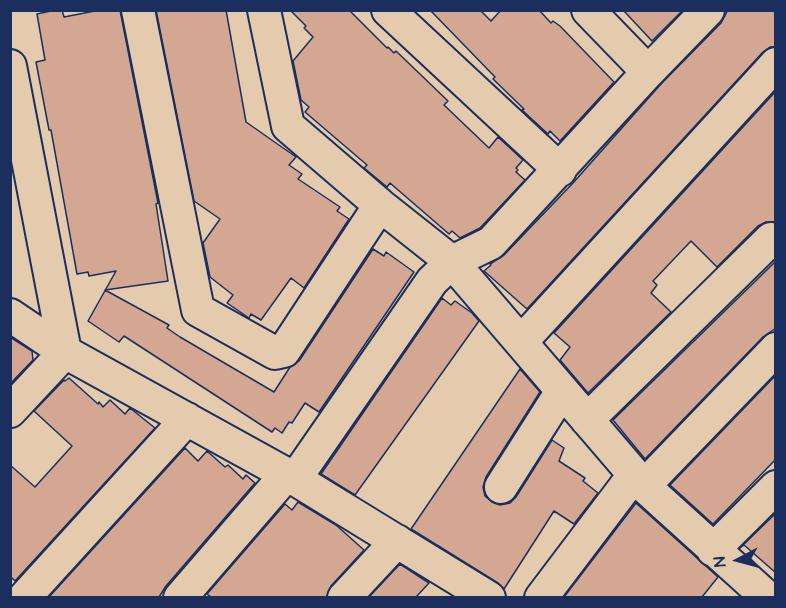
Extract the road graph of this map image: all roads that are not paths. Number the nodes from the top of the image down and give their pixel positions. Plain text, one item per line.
1 (138, 10) edge
2 (264, 10) edge
3 (388, 10) edge
4 (588, 10) edge
5 (708, 10) edge
6 (776, 64) edge
7 (10, 66) edge
8 (648, 72) junction
9 (560, 170) junction
10 (380, 205) junction
11 (776, 243) edge
12 (452, 262) junction
13 (10, 315) edge
14 (521, 342) junction
15 (776, 349) edge
16 (65, 352) junction
17 (562, 391) junction
18 (10, 411) edge
19 (187, 419) junction
20 (587, 420) junction
21 (290, 477) junction
22 (639, 480) junction
23 (501, 487) dead end
24 (776, 487) edge
25 (397, 541) junction
26 (713, 550) junction
27 (467, 592) edge
28 (24, 597) edge
29 (180, 597) edge
30 (344, 597) edge
31 (541, 597) edge
32 (768, 597) edge

1 - 10 street
2 - 10 street
3 - 9 street
4 - 8 street
5 - 8 street
6 - 14 street
7 - 16 street
8 - 9 street
9 - 12 street
10 - 12 street
11 - 20 street
12 - 14 street
12 - 21 street
13 - 16 street
14 - 17 street
15 - 22 street
16 - 18 street
16 - 19 street
17 - 20 street
17 - 23 street
19 - 21 street
19 - 28 street
20 - 22 street
21 - 25 street
21 - 29 street
22 - 26 street
22 - 31 street
24 - 26 street
25 - 27 street
25 - 30 street
26 - 32 street

